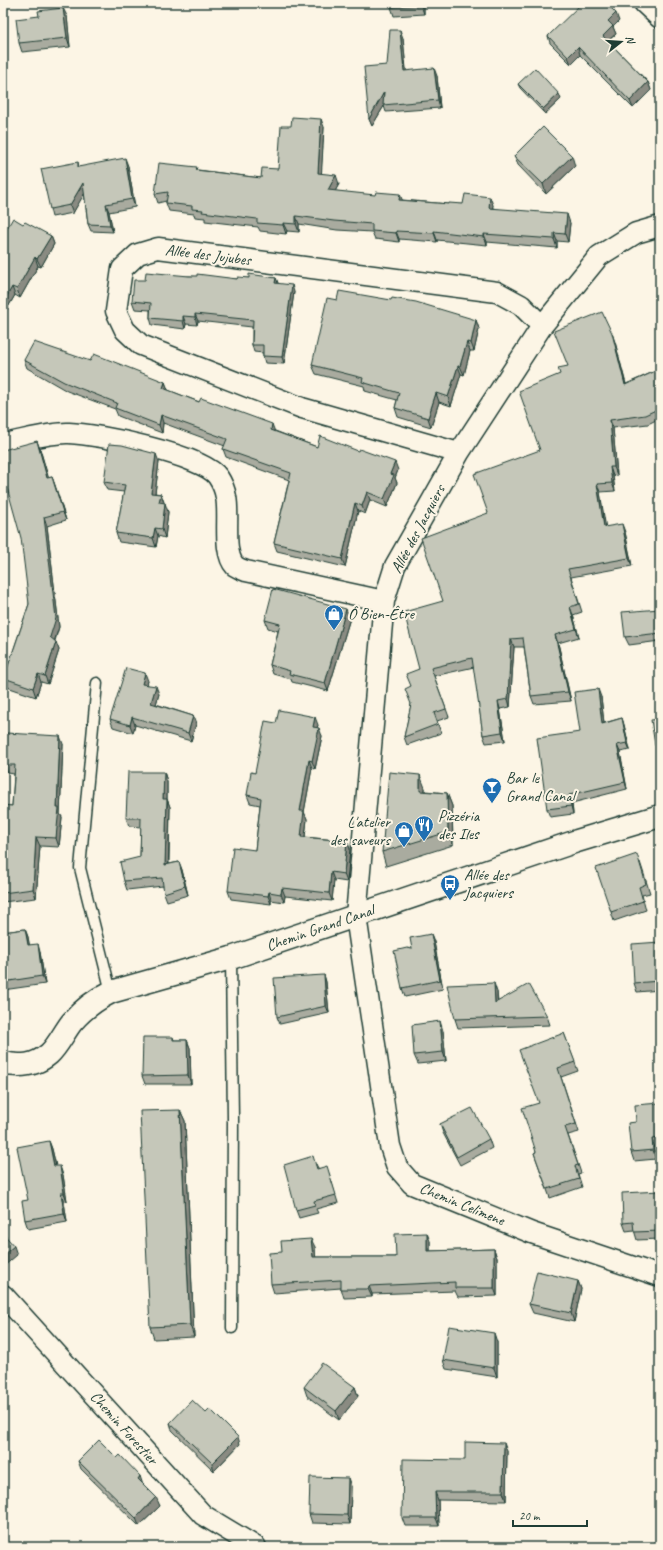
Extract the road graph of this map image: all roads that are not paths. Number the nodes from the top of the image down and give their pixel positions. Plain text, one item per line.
1 (644, 3) edge
2 (660, 18) edge
3 (660, 226) edge
4 (542, 326) junction
5 (3, 444) edge
6 (459, 453) junction
7 (384, 601) junction
8 (97, 683) dead end
9 (660, 816) edge
10 (356, 916) junction
11 (231, 958) junction
12 (110, 992) junction
13 (3, 1064) edge
14 (660, 1276) edge
15 (3, 1295) edge
16 (232, 1328) dead end
17 (256, 1547) edge

1 - 2 street
3 - 4 street, Allée des Jacquiers
4 - 6 street, Allée des Jacquiers
4 - 6 street, Allée des Jujubes
5 - 7 street
6 - 7 street, Allée des Jacquiers
7 - 10 street, Allée des Jacquiers
8 - 12 lane
9 - 10 street, Chemin Grand Canal
10 - 11 street, Chemin Grand Canal
10 - 14 street, Chemin Celimene
11 - 12 street, Chemin Grand Canal
11 - 16 lane
12 - 13 street, Chemin Grand Canal
15 - 17 street, Chemin Forestier

